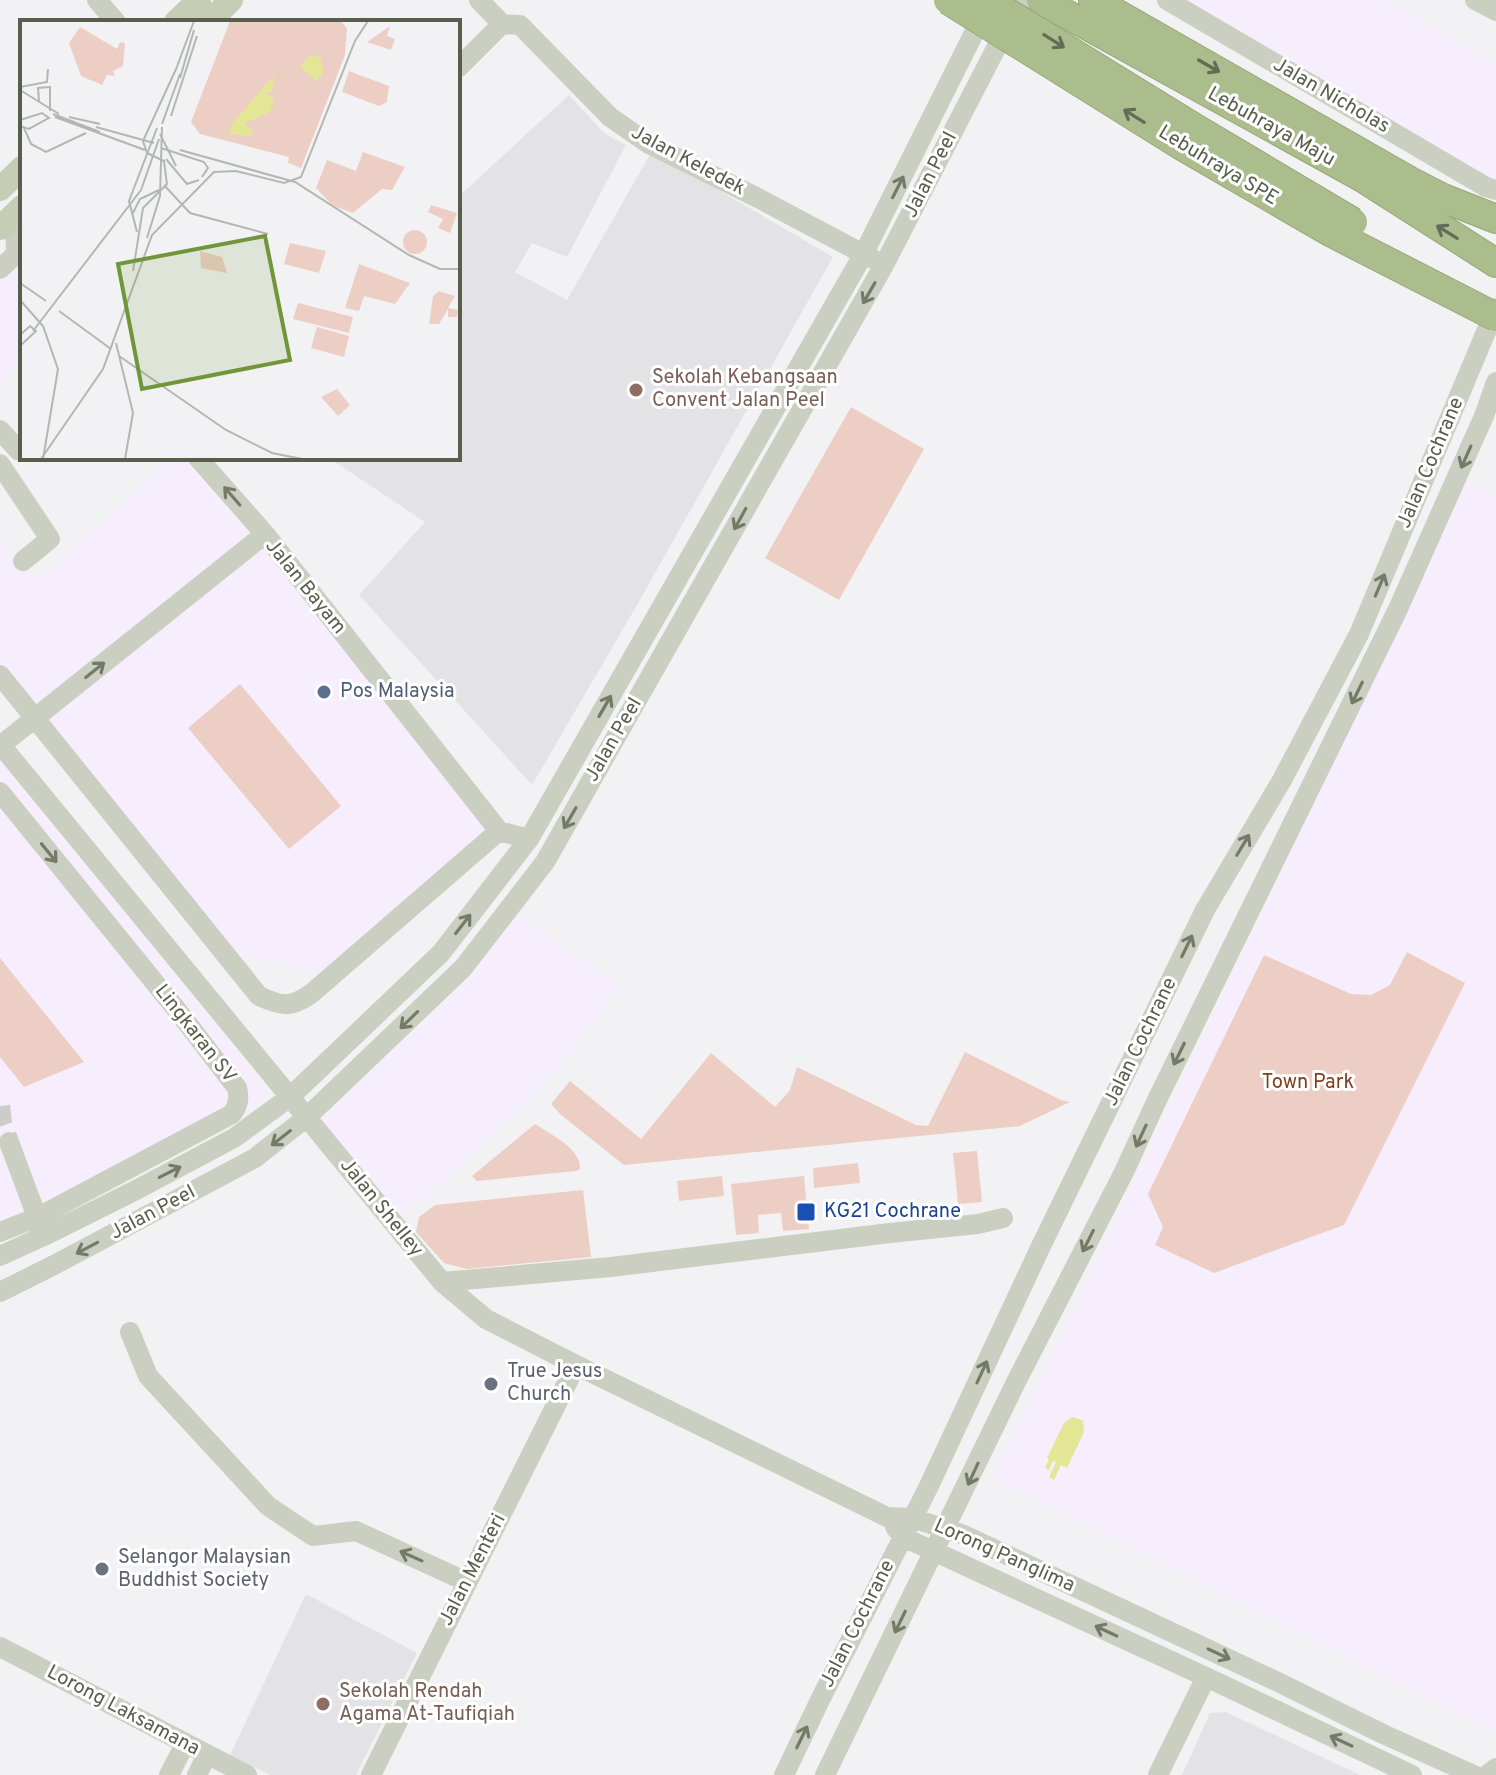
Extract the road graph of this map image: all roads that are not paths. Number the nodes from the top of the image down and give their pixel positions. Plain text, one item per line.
1 (97, 0) edge
2 (199, 0) edge
3 (231, 0) edge
4 (479, 0) edge
5 (948, 0) edge
6 (989, 0) edge
7 (1021, 0) edge
8 (1041, 0) edge
9 (1093, 0) edge
10 (1167, 0) edge
11 (1475, 0) edge
12 (1496, 11) edge
13 (114, 20) edge
14 (177, 20) edge
15 (211, 20) edge
16 (502, 24) junction
17 (960, 59) junction
18 (460, 66) edge
19 (984, 72) junction
20 (20, 170) edge
21 (0, 189) edge
22 (1496, 190) edge
23 (12, 216) edge
24 (1496, 219) edge
25 (864, 253) junction
26 (1496, 263) edge
27 (884, 265) junction
28 (0, 269) edge
29 (1496, 297) edge
30 (1496, 308) edge
31 (1496, 317) edge
32 (1496, 382) edge
33 (0, 430) edge
34 (20, 450) edge
35 (200, 460) edge
36 (1, 465) edge
37 (265, 534) junction
38 (23, 561) dead end
39 (0, 675) edge
40 (34, 719) junction
41 (0, 745) edge
42 (0, 792) edge
43 (499, 831) junction
44 (529, 839) junction
45 (265, 1067) junction
46 (290, 1097) junction
47 (307, 1117) junction
48 (253, 1124) junction
49 (9, 1142) tunnel mouth
50 (138, 1189) junction
51 (150, 1214) junction
52 (1003, 1218) dead end
53 (41, 1227) junction
54 (0, 1232) edge
55 (0, 1256) edge
56 (442, 1282) junction
57 (0, 1292) edge
58 (130, 1332) dead end
59 (576, 1365) junction
60 (887, 1517) junction
61 (912, 1518) junction
62 (945, 1528) junction
63 (903, 1537) junction
64 (934, 1552) junction
65 (467, 1582) junction
66 (0, 1647) edge
67 (1206, 1677) junction
68 (185, 1744) junction
69 (207, 1755) junction
70 (1487, 1773) edge
71 (169, 1775) edge
72 (197, 1775) edge
73 (247, 1775) edge
74 (371, 1775) edge
75 (784, 1775) edge
76 (825, 1775) edge
77 (1158, 1775) edge
78 (1412, 1775) edge

1 - 13 street
2 - 14 main road
3 - 15 main road
4 - 16 street, Jalan Keledek
31 -> 5 highway, Lebuhraya SPE, bridge
6 - 17 street, Jalan Peel
6 -> 29 highway, Lebuhraya SPE, bridge
7 - 19 street, Jalan Peel
26 -> 8 highway, Lebuhraya Maju
9 -> 24 highway, Lebuhraya Maju
10 - 22 street, Jalan Nicholas
11 - 12 street
16 - 18 street
16 - 25 street, Jalan Keledek
17 - 19 street
25 -> 17 street, Jalan Peel
19 - 27 street, Jalan Peel
20 - 21 main road
23 - 28 street
25 - 27 street, Jalan Keledek
44 -> 25 street, Jalan Peel
27 -> 47 street, Jalan Peel
61 -> 30 street, Jalan Cochrane
32 -> 62 street, Jalan Cochrane
33 - 34 street
34 - 36 street
37 -> 35 street
36 - 38 street
40 -> 37 street, Jalan Bayam
37 - 43 street, Jalan Bayam
39 - 40 street
40 - 41 street, Jalan Bayam
40 - 43 street
41 - 45 street, Jalan Shelley
42 -> 53 street, Lingkaran SV
43 - 44 street
46 -> 44 street, Jalan Peel
45 - 46 street, Jalan Shelley
45 - 48 street
46 - 47 street, Jalan Shelley
46 - 48 street, Jalan Peel
47 -> 51 street, Jalan Peel
47 - 56 street, Jalan Shelley
50 -> 48 street, Jalan Peel
49 - 53 street
50 - 51 street
50 - 53 street, Jalan Peel
51 -> 57 street, Jalan Peel
52 - 56 street
53 - 54 street, Lingkaran SV
53 - 55 street, Jalan Peel
56 - 59 street, Jalan Shelley
65 -> 58 street
59 - 60 street, Jalan Shelley
59 - 65 street, Jalan Menteri
60 - 61 street, Lorong Panglima
60 - 63 street, Lorong Panglima
61 - 62 street, Lorong Panglima
61 - 63 street, Jalan Cochrane
62 - 64 street, Jalan Cochrane
62 -> 70 street, Lorong Panglima
63 - 64 street, Lorong Panglima
75 -> 63 street, Jalan Cochrane
67 -> 64 street, Lorong Panglima
64 -> 76 street, Jalan Cochrane
65 - 74 street, Jalan Menteri
66 - 68 street, Lorong Laksamana
67 - 77 street
78 -> 67 street, Lorong Panglima
68 - 69 street, Lorong Laksamana
68 - 71 street
69 - 72 street
69 - 73 street, Lorong Laksamana

